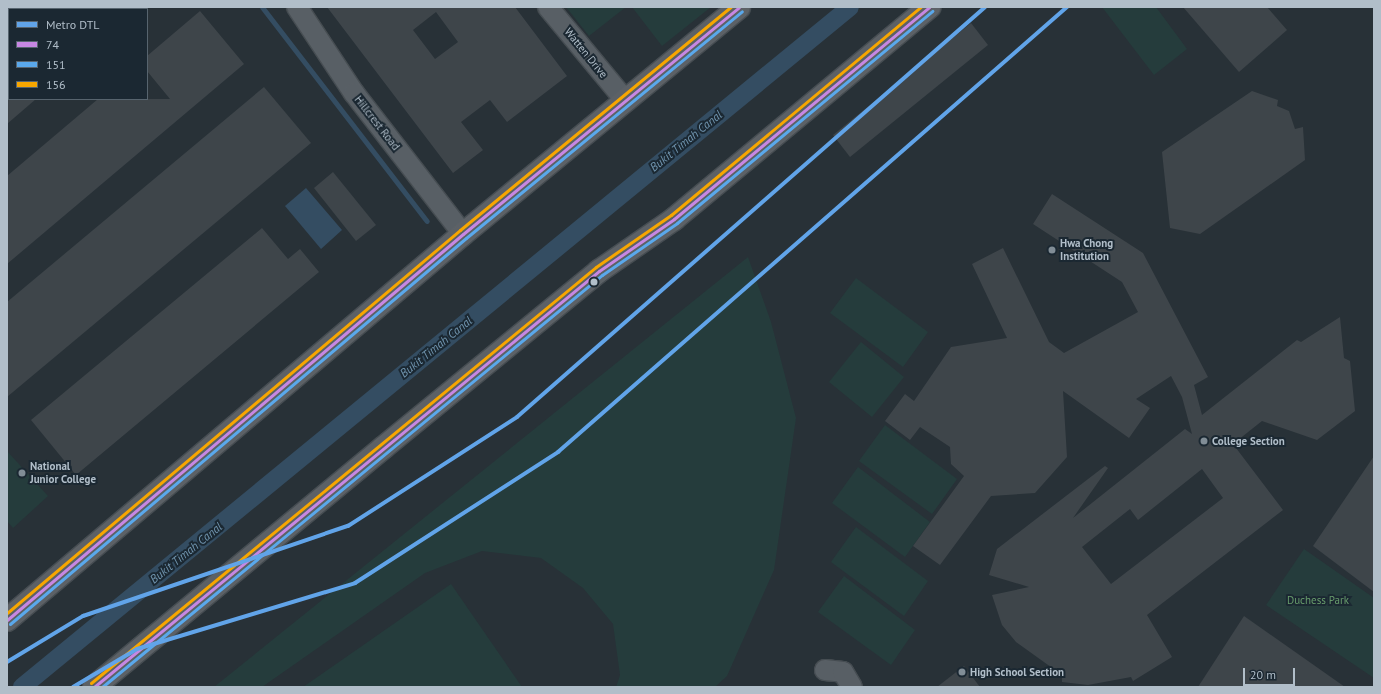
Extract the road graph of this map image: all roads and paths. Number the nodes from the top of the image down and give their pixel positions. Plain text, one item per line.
1 (297, 7) edge
2 (548, 7) edge
3 (739, 7) edge
4 (928, 7) edge
5 (624, 99) junction
6 (463, 234) junction
7 (7, 620) edge
8 (825, 670) dead end
9 (94, 687) edge
10 (852, 687) edge

1 - 6 street, Hillcrest Road
2 - 5 street, Watten Drive
3 - 5 highway
4 - 9 highway
5 - 6 highway
6 - 7 highway
8 - 10 street

